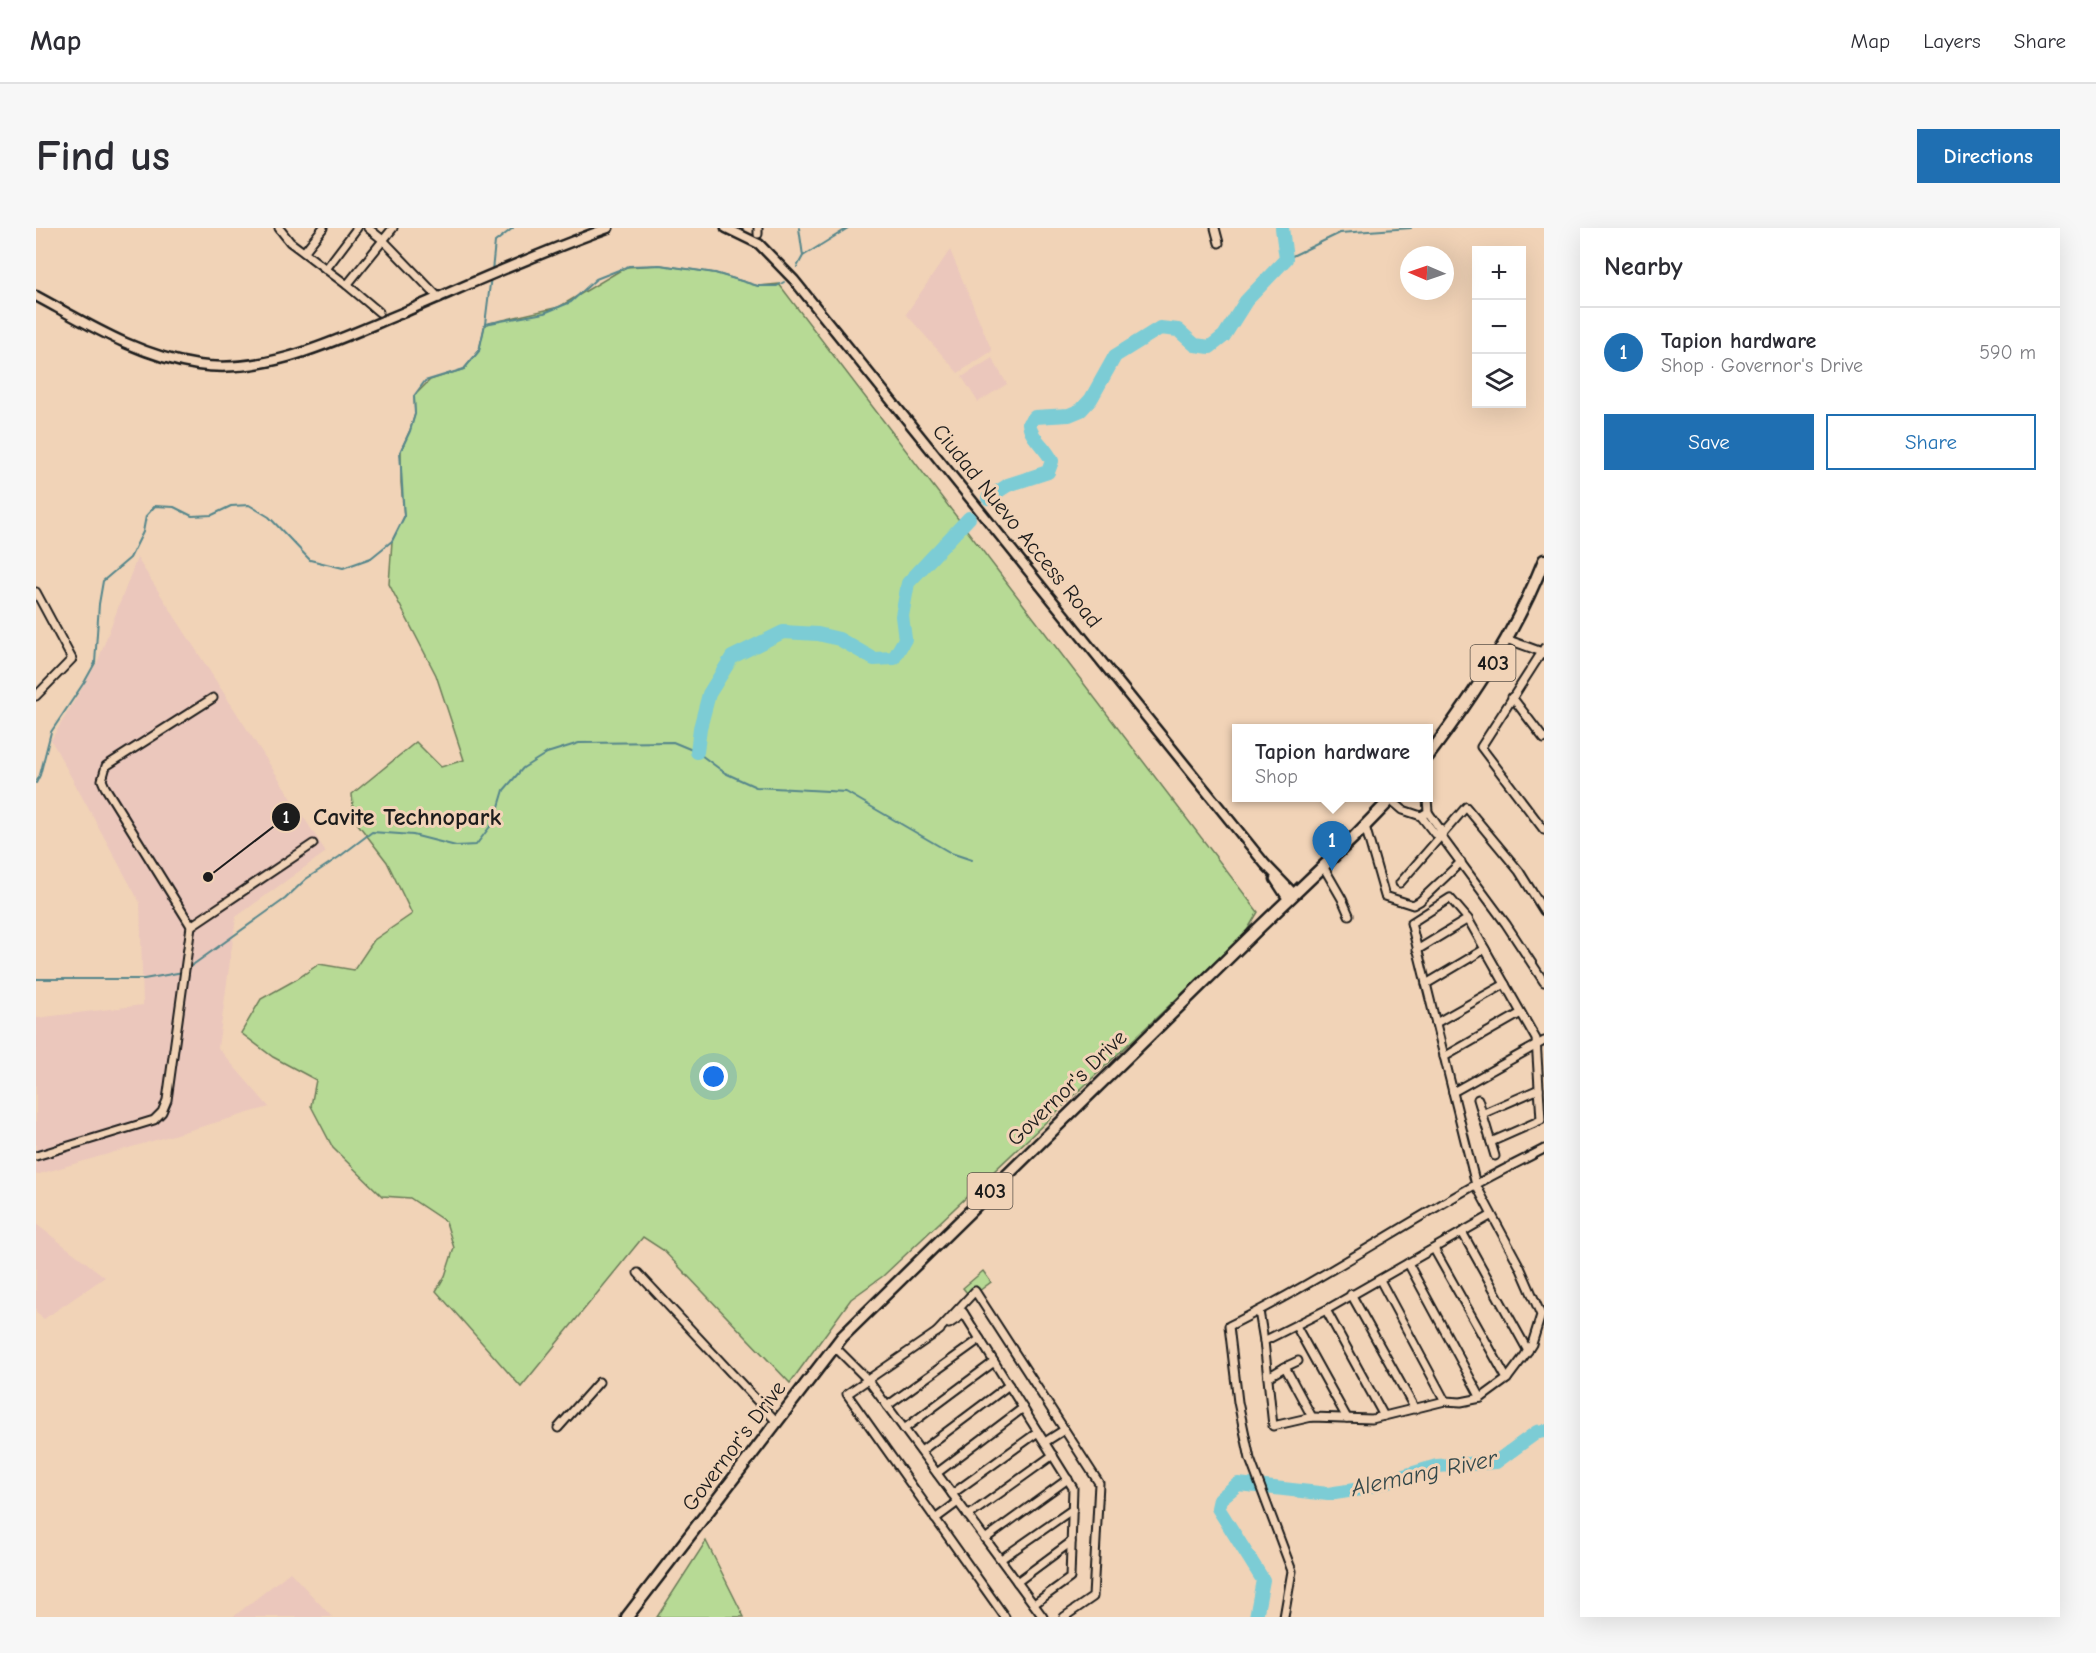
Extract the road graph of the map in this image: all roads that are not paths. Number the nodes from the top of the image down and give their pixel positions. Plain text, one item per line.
1 (323, 228) edge
2 (357, 228) edge
3 (368, 228) edge
4 (393, 228) edge
5 (608, 228) edge
6 (726, 228) edge
7 (1215, 228) edge
8 (283, 230) edge
9 (383, 240) junction
10 (1219, 243) dead end
11 (304, 252) junction
12 (326, 269) junction
13 (347, 285) junction
14 (36, 296) edge
15 (439, 298) junction
16 (379, 312) dead end
17 (1544, 560) edge
18 (36, 592) edge
19 (1506, 639) junction
20 (1543, 651) edge
21 (36, 696) edge
22 (213, 698) dead end
23 (1512, 698) junction
24 (1544, 739) edge
25 (1433, 749) edge
26 (1387, 802) edge
27 (1395, 802) edge
28 (1426, 802) edge
29 (1425, 814) junction
30 (1365, 826) junction
31 (1544, 830) edge
32 (1441, 836) junction
33 (313, 844) dead end
34 (1461, 862) junction
35 (1323, 866) junction
36 (1400, 883) dead end
37 (1291, 897) junction
38 (1544, 911) edge
39 (1349, 915) dead end
40 (1468, 919) junction
41 (191, 926) junction
42 (1485, 949) junction
43 (1418, 950) junction
44 (1544, 982) edge
45 (1426, 984) junction
46 (1505, 984) junction
47 (1521, 1013) junction
48 (1436, 1023) junction
49 (1544, 1041) edge
50 (1536, 1045) junction
51 (1444, 1057) junction
52 (1539, 1089) junction
53 (1453, 1092) junction
54 (1478, 1099) dead end
55 (1482, 1114) junction
56 (1491, 1142) junction
57 (1544, 1149) edge
58 (36, 1156) edge
59 (1495, 1156) dead end
60 (1476, 1185) junction
61 (1491, 1215) junction
62 (1461, 1232) junction
63 (1434, 1249) junction
64 (1408, 1263) junction
65 (638, 1273) dead end
66 (1380, 1280) junction
67 (1352, 1294) junction
68 (1326, 1310) junction
69 (962, 1311) junction
70 (1259, 1311) junction
71 (1296, 1326) junction
72 (980, 1339) junction
73 (1264, 1341) junction
74 (835, 1347) junction
75 (1528, 1351) junction
76 (1298, 1361) dead end
77 (994, 1362) junction
78 (1285, 1367) junction
79 (1268, 1377) junction
80 (1507, 1379) junction
81 (868, 1380) junction
82 (599, 1382) dead end
83 (1009, 1385) junction
84 (1481, 1398) junction
85 (1445, 1401) junction
86 (887, 1406) junction
87 (1023, 1408) junction
88 (1415, 1409) junction
89 (1384, 1416) junction
90 (1312, 1418) junction
91 (1347, 1418) junction
92 (776, 1421) junction
93 (558, 1428) dead end
94 (904, 1429) junction
95 (1064, 1430) junction
96 (1038, 1432) junction
97 (1045, 1442) junction
98 (921, 1451) junction
99 (1053, 1455) junction
100 (936, 1473) junction
101 (1068, 1479) junction
102 (952, 1494) junction
103 (958, 1502) junction
104 (1072, 1509) junction
105 (968, 1516) junction
106 (935, 1519) junction
107 (986, 1539) junction
108 (1071, 1542) junction
109 (1000, 1559) junction
110 (1017, 1582) junction
111 (1034, 1604) junction
112 (627, 1617) edge
113 (1005, 1617) edge
114 (1043, 1617) edge
115 (1064, 1617) edge
116 (1284, 1617) edge

1 - 11 street
2 - 12 street
3 - 9 street
4 - 9 street
5 - 15 street
6 - 37 street, Ciudad Nuevo Access Road
7 - 10 street
8 - 11 street
9 - 13 street
9 - 15 street
11 - 12 street
12 - 13 street
13 - 16 street
14 - 15 street
17 - 19 main road, 403
18 - 21 street
19 - 20 street
19 - 25 main road, 403
20 - 23 street
22 - 41 street
23 - 24 street
23 - 31 street
26 - 30 main road, Governor's Drive / 403
27 - 29 street
28 - 29 street
29 - 32 street
30 - 34 street
30 - 35 main road, Governor's Drive / 403
32 - 34 street
32 - 36 street
32 - 38 street
33 - 41 street
34 - 44 street
35 - 37 main road, Governor's Drive / 403
35 - 39 street
37 - 74 main road, Governor's Drive / 403
40 - 42 street
40 - 43 street
40 - 43 street
41 - 58 street
42 - 45 street
42 - 46 street
43 - 45 street
45 - 48 street
46 - 47 street
46 - 48 street
47 - 50 street
47 - 51 street
48 - 51 street
49 - 50 street
50 - 52 street
50 - 53 street
51 - 53 street
52 - 55 street
52 - 56 street
53 - 60 street
54 - 55 street
55 - 56 street
56 - 59 street
57 - 60 street
60 - 61 street
60 - 70 street
61 - 62 street
61 - 75 street
62 - 63 street
62 - 75 street
63 - 64 street
63 - 80 street
64 - 66 street
64 - 84 street
65 - 92 street
66 - 67 street
66 - 85 street
67 - 68 street
67 - 88 street
68 - 71 street
68 - 89 street
69 - 72 street
69 - 81 street
69 - 95 street
70 - 73 street
70 - 116 street
71 - 73 street
71 - 91 street
72 - 77 street
72 - 86 street
73 - 79 street
74 - 81 street
74 - 92 main road, Governor's Drive / 403
75 - 80 street
76 - 78 street
77 - 83 street
77 - 94 street
78 - 79 street
78 - 90 street
79 - 90 street
80 - 84 street
81 - 86 street
81 - 106 street
82 - 93 street
83 - 87 street
83 - 98 street
84 - 85 street
85 - 88 street
86 - 94 street
87 - 96 street
87 - 100 street
88 - 89 street
89 - 91 street
90 - 91 street
92 - 112 main road, Governor's Drive / 403
94 - 98 street
95 - 97 street
95 - 115 street
96 - 97 street
96 - 102 street
97 - 99 street
98 - 100 street
99 - 101 street
99 - 105 street
100 - 102 street
101 - 104 street
101 - 107 street
102 - 103 street
103 - 105 street
103 - 106 street
104 - 108 street
104 - 109 street
105 - 107 street
106 - 113 street
107 - 109 street
108 - 110 street
108 - 111 street
109 - 110 street
110 - 111 street
111 - 114 street

